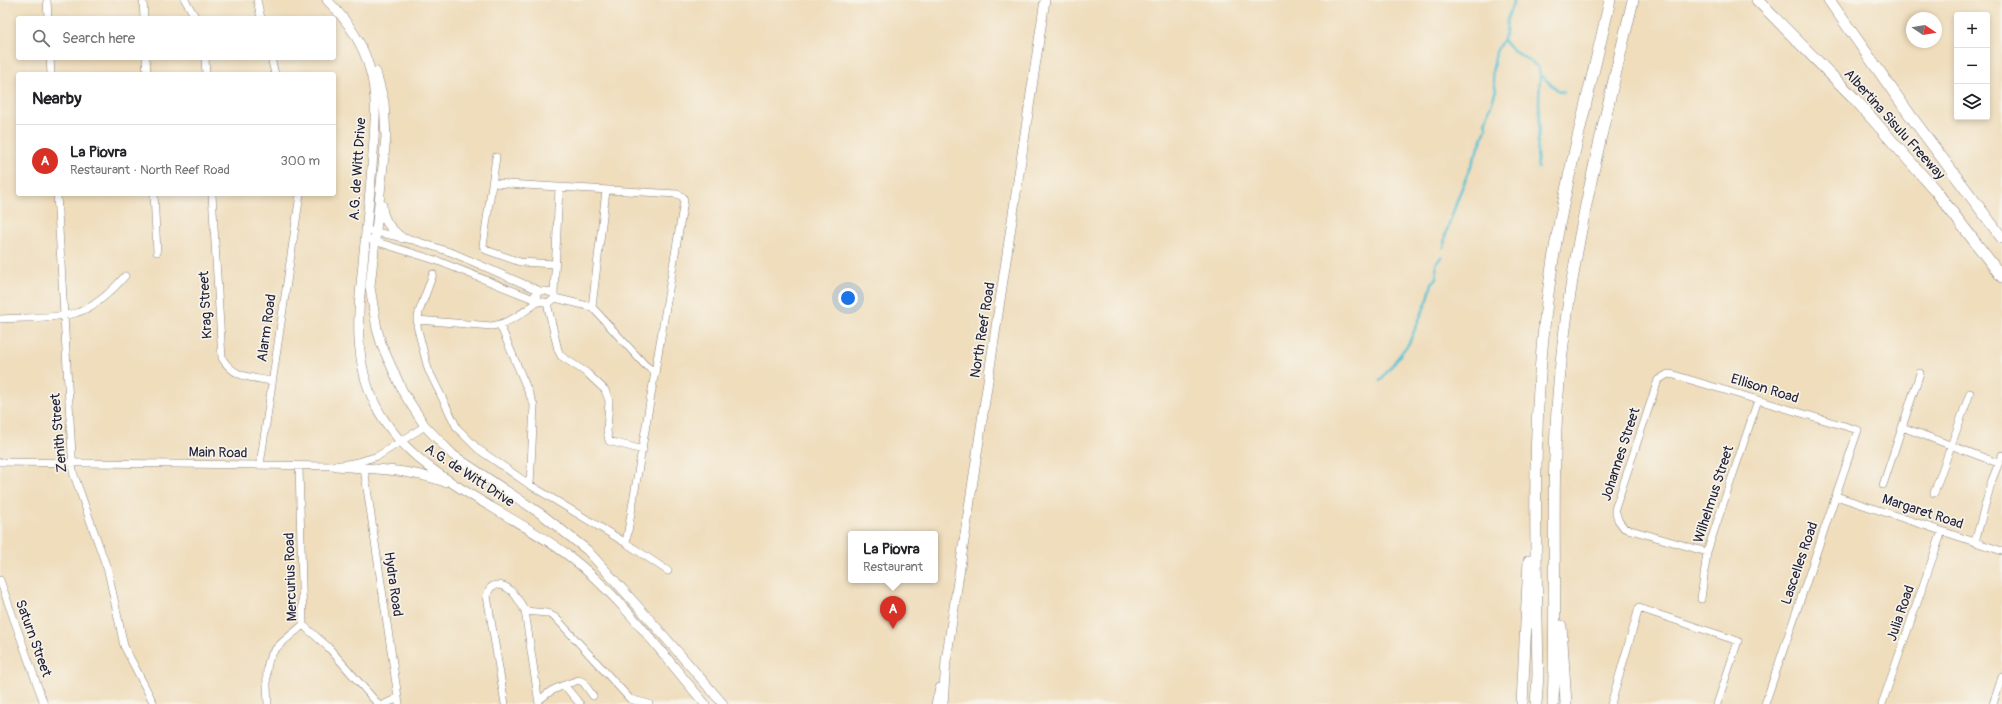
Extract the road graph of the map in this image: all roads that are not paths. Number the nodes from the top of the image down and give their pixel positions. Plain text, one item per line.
1 (47, 0) edge
2 (143, 0) edge
3 (185, 0) edge
4 (257, 0) edge
5 (327, 0) edge
6 (335, 0) edge
7 (1045, 0) edge
8 (1610, 0) edge
9 (1633, 0) edge
10 (1758, 0) edge
11 (1829, 0) edge
12 (48, 16) edge
13 (144, 16) edge
14 (195, 16) edge
15 (261, 16) edge
16 (50, 60) edge
17 (146, 60) edge
18 (205, 60) edge
19 (272, 60) edge
20 (51, 72) edge
21 (146, 72) edge
22 (206, 72) edge
23 (274, 72) edge
24 (496, 157) dead end
25 (381, 180) junction
26 (492, 184) junction
27 (559, 188) junction
28 (606, 191) junction
29 (57, 196) edge
30 (154, 196) edge
31 (212, 196) edge
32 (300, 196) edge
33 (370, 235) junction
34 (402, 238) junction
35 (2002, 238) edge
36 (157, 252) dead end
37 (554, 264) junction
38 (433, 274) dead end
39 (504, 275) junction
40 (125, 276) dead end
41 (2002, 276) edge
42 (500, 286) junction
43 (540, 291) junction
44 (555, 296) junction
45 (537, 301) junction
46 (547, 303) junction
47 (592, 307) junction
48 (64, 315) junction
49 (0, 319) edge
50 (417, 320) junction
51 (500, 325) junction
52 (656, 372) junction
53 (1920, 373) dead end
54 (1664, 376) joint
55 (271, 381) junction
56 (1970, 393) dead end
57 (1758, 400) junction
58 (425, 426) junction
59 (1902, 427) junction
60 (1858, 430) joint
61 (400, 441) junction
62 (1951, 445) junction
63 (643, 450) junction
64 (2002, 455) edge
65 (0, 462) edge
66 (1998, 463) junction
67 (72, 464) junction
68 (260, 466) junction
69 (299, 466) junction
70 (336, 466) junction
71 (364, 468) junction
72 (530, 485) junction
73 (457, 486) junction
74 (1883, 486) dead end
75 (1535, 492) junction
76 (1934, 493) dead end
77 (1836, 496) junction
78 (1554, 526) junction
79 (1942, 532) junction
80 (626, 542) junction
81 (1975, 542) junction
82 (2002, 551) edge
83 (1707, 552) junction
84 (668, 571) dead end
85 (0, 580) edge
86 (630, 598) junction
87 (1701, 599) dead end
88 (622, 607) junction
89 (525, 611) junction
90 (651, 621) junction
91 (303, 626) junction
92 (642, 629) junction
93 (946, 663) junction
94 (2002, 677) edge
95 (564, 685) junction
96 (593, 696) dead end
97 (398, 701) edge
98 (630, 701) edge
99 (539, 702) edge
100 (44, 704) edge
101 (154, 704) edge
102 (268, 704) edge
103 (378, 704) edge
104 (385, 704) edge
105 (505, 704) edge
106 (580, 704) edge
107 (648, 704) edge
108 (705, 704) edge
109 (723, 704) edge
110 (936, 704) edge
111 (943, 704) edge
112 (1522, 704) edge
113 (1536, 704) edge
114 (1553, 704) edge
115 (1566, 704) edge
116 (1611, 704) edge
117 (1717, 704) edge
118 (1765, 704) edge
119 (1882, 704) edge
120 (1993, 704) edge

1 - 12 street
2 - 13 street
3 - 14 street
4 - 15 street
5 - 33 main road, A.G. de Witt Drive
6 - 25 main road, A.G. de Witt Drive
7 - 93 main road, North Reef Road
8 - 75 highway
9 - 78 highway
10 - 41 highway, Albertina Sisulu Freeway
11 - 35 highway, Albertina Sisulu Freeway
16 - 20 street
17 - 21 street
18 - 22 street
19 - 23 street
24 - 26 street
25 - 33 main road, A.G. de Witt Drive
25 - 34 main road
26 - 27 street
26 - 37 street
27 - 28 street
27 - 37 street
28 - 47 street
28 - 52 street
29 - 48 street, Zenith Street
30 - 36 street
31 - 55 street, Krag Street
32 - 55 street, Alarm Road
33 - 34 street
33 - 42 street
33 - 58 main road, A.G. de Witt Drive
33 - 61 main road, A.G. de Witt Drive
34 - 39 street
37 - 44 street
38 - 50 street
39 - 42 street
39 - 43 street
40 - 48 street
42 - 45 street
43 - 44 street
43 - 45 street
44 - 46 street
44 - 47 street
45 - 46 street
45 - 51 street
46 - 63 street
47 - 52 street
48 - 49 street
48 - 67 street, Zenith Street
50 - 51 street
50 - 72 street
51 - 72 street
52 - 63 street
53 - 59 street
54 - 57 street, Ellison Road
54 - 83 street, Johannes Street
55 - 68 street, Alarm Road
56 - 62 street
57 - 60 street, Ellison Road
57 - 83 street, Wilhelmus Street
58 - 61 street, Main Road
58 - 86 main road, A.G. de Witt Drive
59 - 62 street
59 - 74 street
60 - 77 street, Lascelles Road
61 - 70 street, Main Road
61 - 73 main road, A.G. de Witt Drive
62 - 66 street
62 - 76 street
63 - 80 street
64 - 66 street
65 - 67 street, Main Road
66 - 81 street
67 - 68 street, Main Road
67 - 101 street, Zenith Street
68 - 69 street, Main Road
69 - 70 street, Main Road
69 - 91 street, Mercurius Road
70 - 71 main road
71 - 73 main road
71 - 97 street, Hydra Road
72 - 80 street
73 - 88 main road, A.G. de Witt Drive
75 - 112 highway
75 - 113 highway
77 - 79 street, Margaret Road
77 - 118 street, Lascelles Road
78 - 114 highway
78 - 115 highway
79 - 81 street, Margaret Road
79 - 119 street, Julia Road
80 - 84 street
81 - 82 street, Margaret Road
83 - 87 street, Wilhelmus Street
85 - 100 street, Saturn Street
86 - 88 main road
86 - 90 main road, A.G. de Witt Drive
88 - 92 main road, A.G. de Witt Drive
89 - 98 street
89 - 99 street
89 - 105 street
90 - 92 main road
90 - 109 main road, A.G. de Witt Drive
91 - 102 street
91 - 103 street, Mercurius Road
92 - 108 main road, A.G. de Witt Drive
93 - 110 main road, North Reef Road
93 - 111 main road, North Reef Road
94 - 120 street
95 - 96 street
95 - 99 street
95 - 106 street
97 - 104 street
98 - 107 street
116 - 117 street

